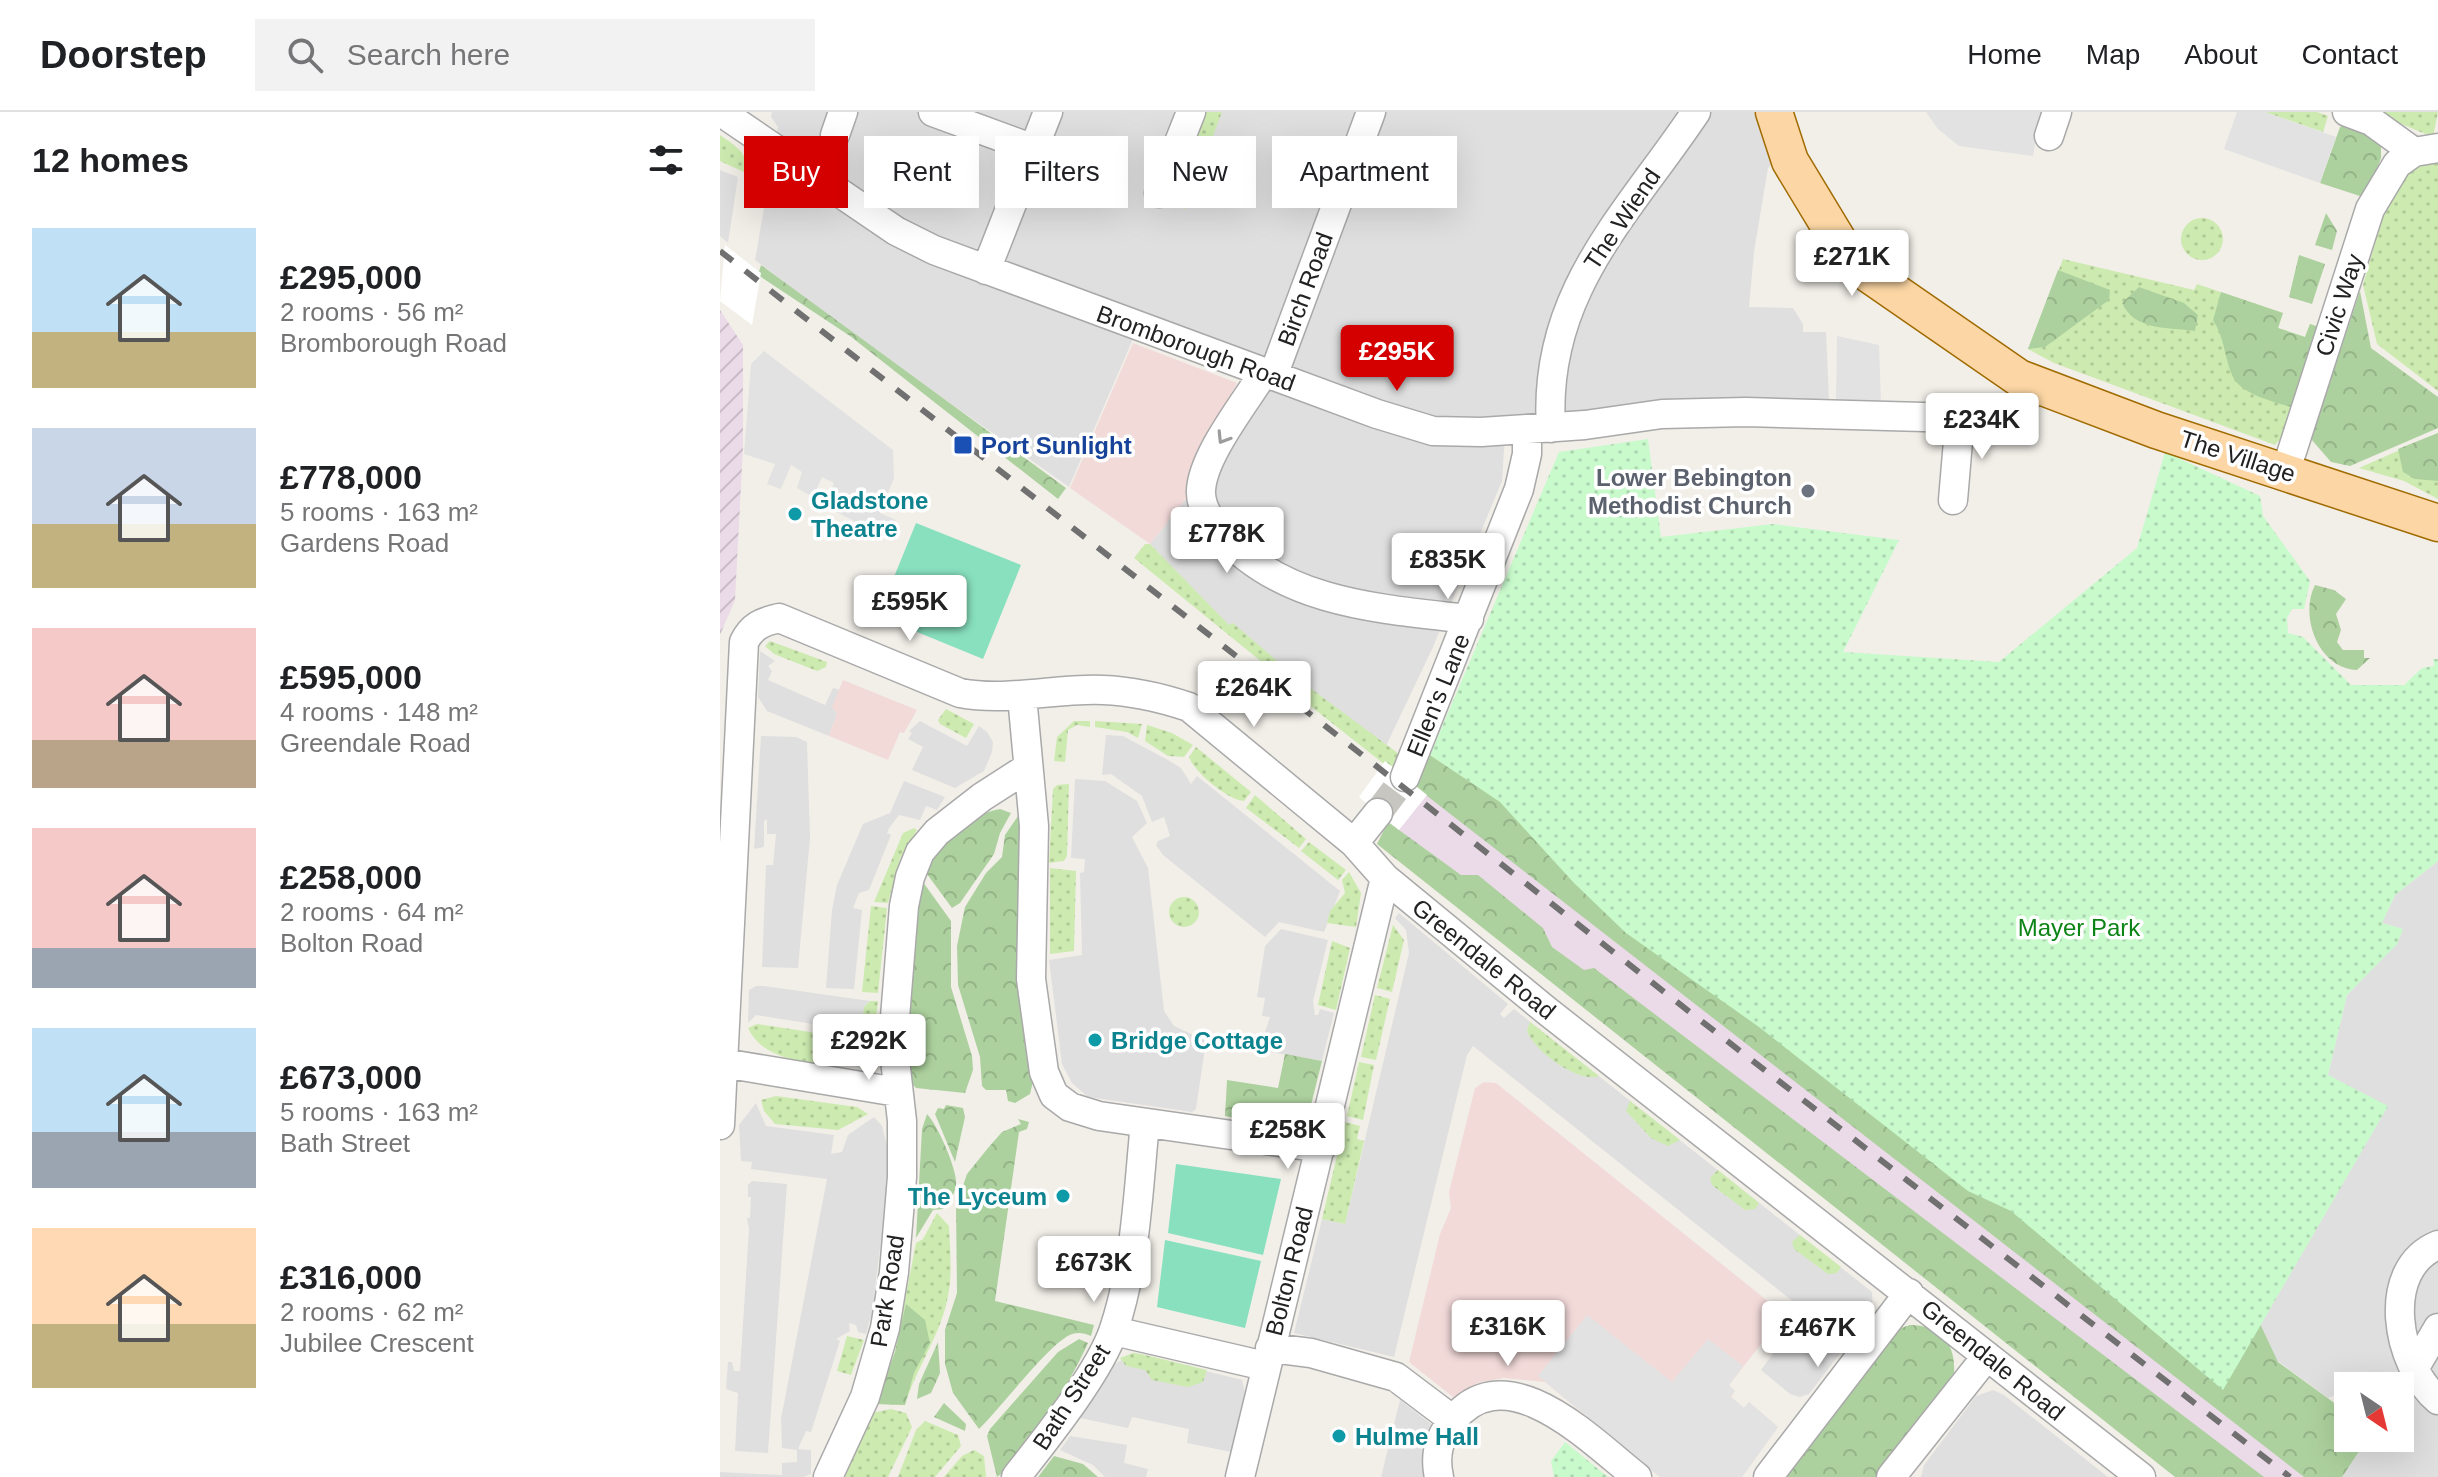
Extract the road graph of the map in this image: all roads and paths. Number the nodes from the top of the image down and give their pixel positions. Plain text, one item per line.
1 (933, 112) edge
2 (1048, 112) edge
3 (1191, 112) edge
4 (1371, 112) edge
5 (1696, 112) edge
6 (1774, 112) edge
7 (2347, 112) edge
8 (725, 113) edge
9 (999, 136) edge
10 (1039, 136) edge
11 (1182, 136) edge
12 (2426, 150) edge
13 (1011, 208) edge
14 (986, 270) junction
15 (1268, 374) junction
16 (2039, 386) junction
17 (1960, 418) junction
18 (1539, 429) junction
19 (2286, 470) junction
20 (1953, 500) dead end
21 (2438, 523) edge
22 (1469, 619) junction
23 (1022, 696) junction
24 (1027, 768) junction
25 (1405, 777) tunnel mouth
26 (1378, 813) tunnel mouth
27 (1354, 843) junction
28 (1385, 878) junction
29 (723, 1063) junction
30 (897, 1092) junction
31 (1145, 1123) junction
32 (720, 1125) edge
33 (1321, 1148) junction
34 (2438, 1245) edge
35 (1909, 1293) junction
36 (2438, 1328) edge
37 (1114, 1331) junction
38 (1987, 1356) junction
39 (1268, 1357) junction
40 (2414, 1369) junction
41 (2438, 1400) edge
42 (1453, 1420) junction
43 (828, 1477) edge
44 (1016, 1477) edge
45 (1240, 1477) edge
46 (1439, 1477) edge
47 (1637, 1477) edge
48 (1768, 1477) edge
49 (1891, 1477) edge
50 (2141, 1477) edge

1 - 9 street
2 - 10 street
3 - 11 street
4 - 15 street, Birch Road
5 - 18 street, The Wiend
6 - 16 main road, The Village
7 - 12 street, Civic Way
8 - 14 street, Bromborough Road
12 - 19 street, Civic Way
13 - 14 street
14 - 15 street, Bromborough Road
15 - 18 street, Bromborough Road
15 -> 22 street, Birch Road
16 - 17 street, Bromborough Road
16 - 19 main road, The Village
17 - 18 street, Bromborough Road
17 - 20 street
18 - 22 street, Ellen's Lane
19 - 21 main road, The Village
22 - 25 street, Ellen's Lane
23 - 24 street
23 - 27 street, Greendale Road
23 - 29 street, Greendale Road
24 - 30 street, Park Road
24 - 31 street
26 - 27 street
27 - 28 street, Greendale Road
28 - 33 street, Bolton Road
28 - 35 street, Greendale Road
29 - 30 street
29 - 32 street
30 - 43 street, Park Road
31 - 33 street
31 - 37 street, Bath Street
33 - 39 street, Bolton Road
34 - 40 street
35 - 38 street, Greendale Road
35 - 48 street
36 - 40 street
37 - 39 street
37 - 44 street, Bath Street
38 - 49 street
38 - 50 street, Greendale Road
39 - 42 street
39 - 45 street, Bolton Road
40 - 41 street
42 - 46 street
42 - 47 street

